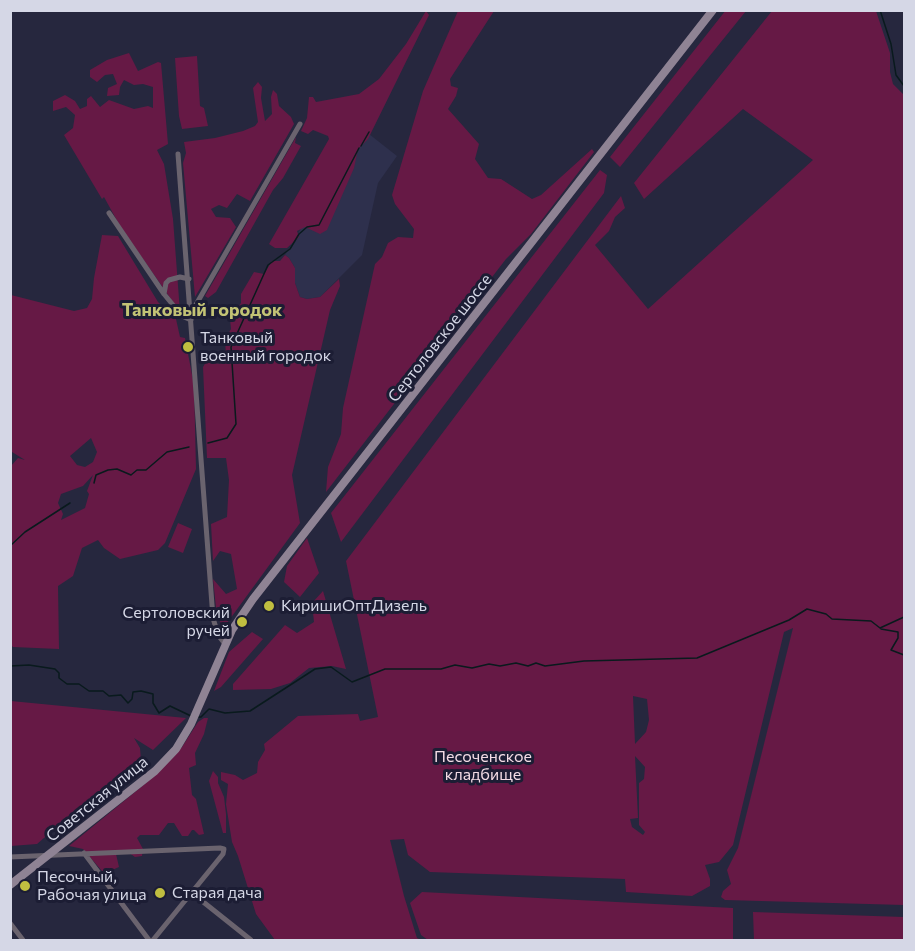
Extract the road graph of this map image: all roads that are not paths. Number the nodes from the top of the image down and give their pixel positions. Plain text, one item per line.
1 (713, 10) edge
2 (300, 124) dead end
3 (178, 154) dead end
4 (109, 213) dead end
5 (189, 279) junction
6 (164, 294) junction
7 (190, 318) junction
8 (225, 644) junction
9 (199, 705) joint
10 (84, 854) junction
11 (51, 855) junction
12 (10, 857) edge
13 (10, 885) edge
14 (192, 893) junction
15 (10, 923) edge
16 (23, 940) edge
17 (149, 940) edge
18 (153, 940) edge
19 (251, 940) edge

1 - 8 main road, Сертоловское шоссе
2 - 7 street
3 - 5 street
4 - 6 street
5 - 6 street
5 - 7 street
6 - 7 street
7 - 8 street
8 - 9 main road, Сертоловское шоссе
9 - 11 main road, Советская улица
10 - 11 street
10 - 14 street
10 - 17 street
11 - 12 street
11 - 13 main road, Советская улица
14 - 18 street
14 - 19 street
15 - 16 street

